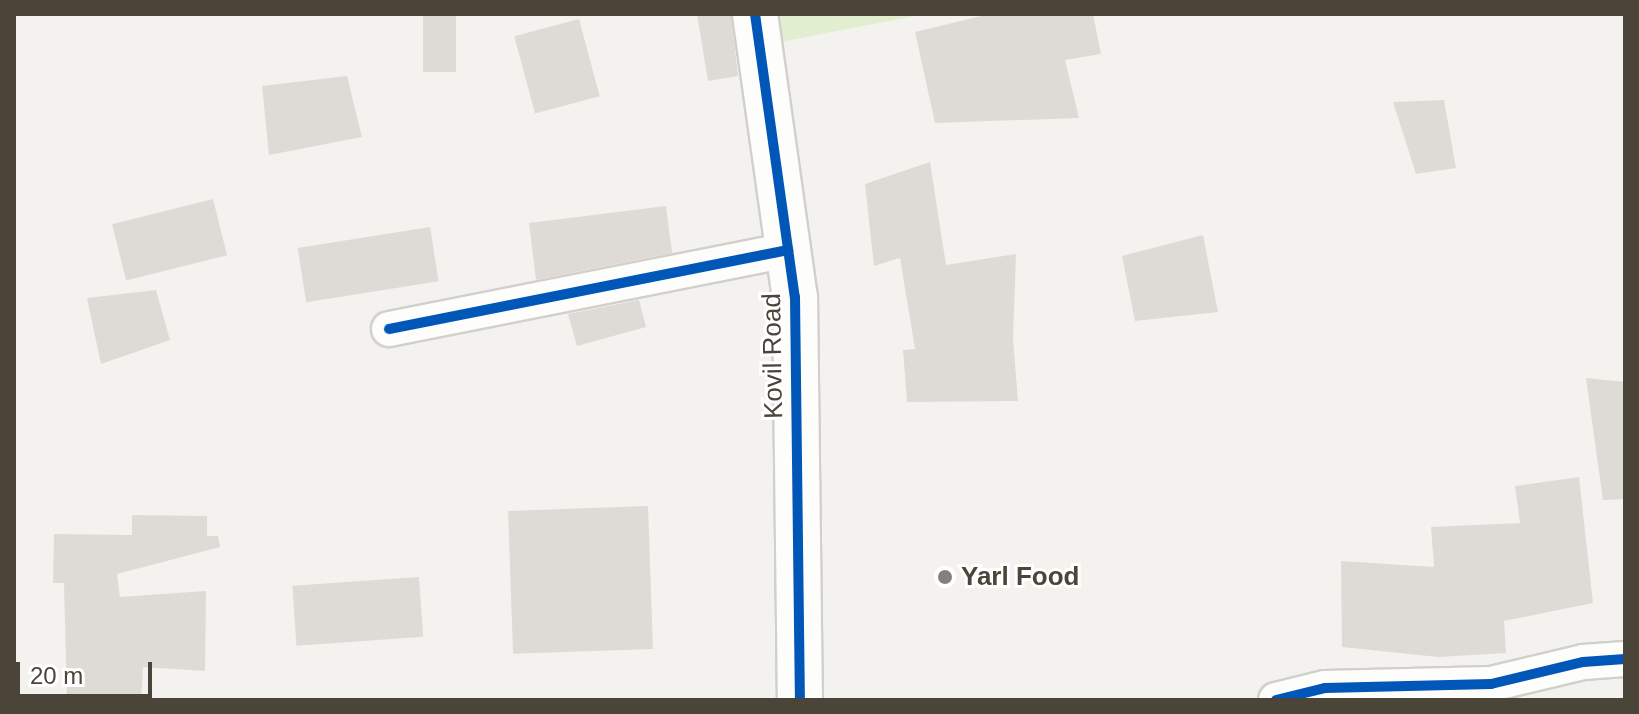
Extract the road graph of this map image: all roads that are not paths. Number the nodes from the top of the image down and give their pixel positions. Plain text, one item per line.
1 (755, 14) edge
2 (788, 250) junction
3 (389, 329) dead end
4 (1625, 659) edge
5 (800, 700) edge
6 (1276, 700) edge

1 - 2 street, Kovil Road
2 - 3 street
2 - 5 street, Kovil Road
4 - 6 street

